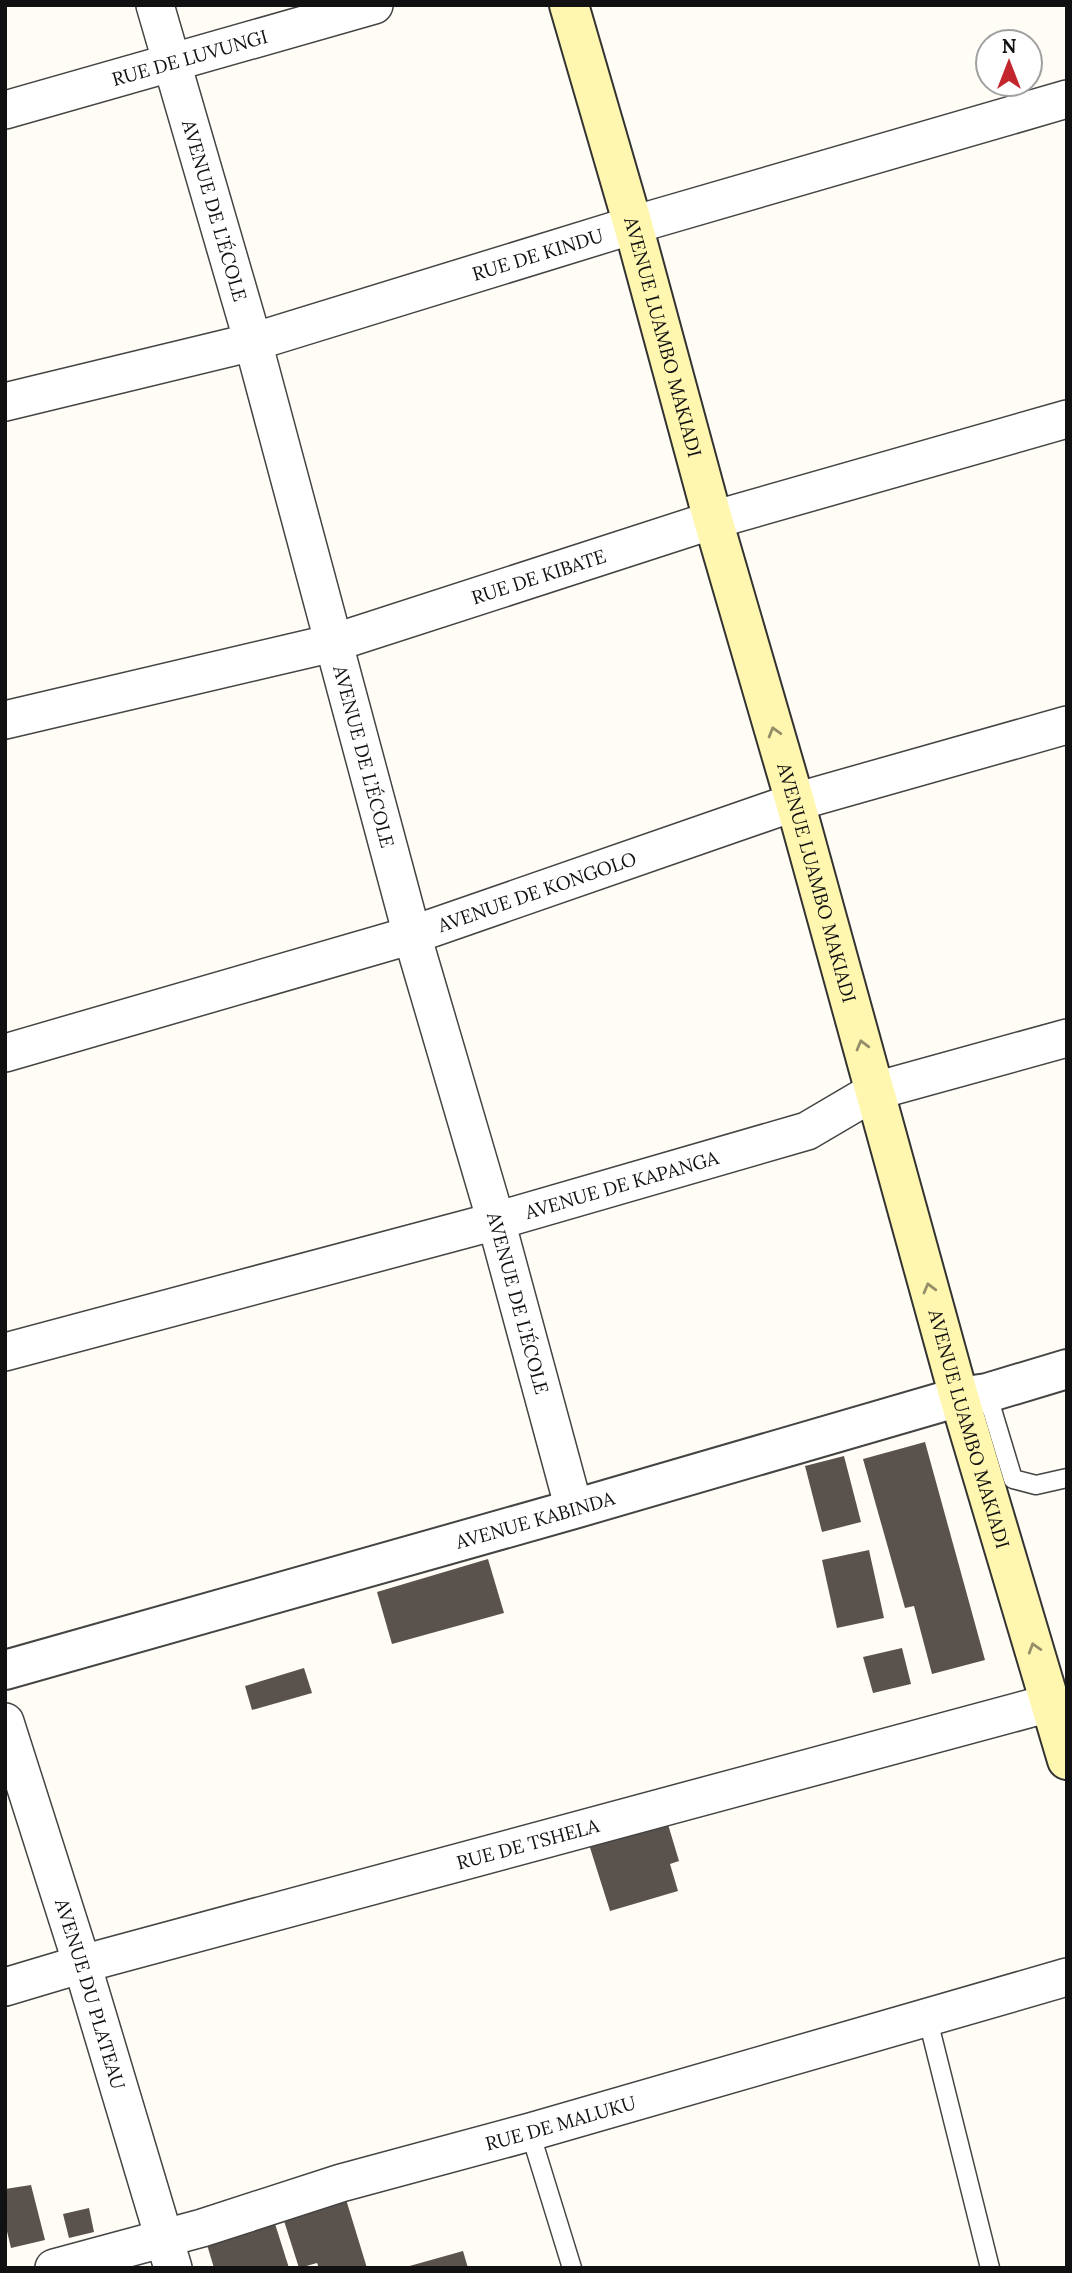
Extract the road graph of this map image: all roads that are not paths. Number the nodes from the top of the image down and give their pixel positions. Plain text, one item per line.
1 (155, 5) edge
2 (374, 5) edge
3 (569, 5) edge
4 (172, 61) junction
5 (1067, 99) edge
6 (5, 110) edge
7 (633, 225) junction
8 (253, 342) junction
9 (5, 402) edge
10 (1067, 419) edge
11 (713, 520) junction
12 (333, 643) junction
13 (5, 720) edge
14 (1067, 725) edge
15 (795, 802) junction
16 (412, 935) junction
17 (1067, 1038) edge
18 (5, 1053) edge
19 (875, 1091) junction
20 (496, 1221) junction
21 (5, 1352) edge
22 (1067, 1369) edge
23 (973, 1395) junction
24 (1067, 1478) edge
25 (574, 1509) junction
26 (5, 1670) edge
27 (1058, 1699) edge
28 (5, 1722) edge
29 (1067, 1760) edge
30 (82, 1964) junction
31 (1067, 1977) edge
32 (5, 1987) edge
33 (927, 2016) junction
34 (530, 2132) junction
35 (168, 2253) edge
36 (54, 2268) edge
37 (572, 2268) edge
38 (990, 2268) edge

1 - 4 street, AVENUE DE L’ÉCOLE
2 - 4 street, RUE DE LUVUNGI
3 - 7 main road, AVENUE LUAMBO MAKIADI
4 - 6 street, RUE DE LUVUNGI
4 - 8 street, AVENUE DE L’ÉCOLE
5 - 7 street, RUE DE KINDU
7 - 8 street, RUE DE KINDU
7 - 11 main road, AVENUE LUAMBO MAKIADI
8 - 9 street, RUE DE KINDU
8 - 12 street, AVENUE DE L’ÉCOLE
10 - 11 street, RUE DE KIBATE
11 - 12 street, RUE DE KIBATE
15 -> 11 main road, AVENUE LUAMBO MAKIADI
12 - 13 street, RUE DE KIBATE
12 - 16 street, AVENUE DE L’ÉCOLE
14 - 15 street, AVENUE DE KONGOLO
15 - 16 street, AVENUE DE KONGOLO
19 -> 15 main road, AVENUE LUAMBO MAKIADI
16 - 18 street, AVENUE DE KONGOLO
16 - 20 street, AVENUE DE L’ÉCOLE
17 - 19 street, AVENUE DE KAPANGA
19 - 20 street, AVENUE DE KAPANGA
23 -> 19 main road, AVENUE LUAMBO MAKIADI
20 - 21 street, AVENUE DE KAPANGA
20 - 25 street, AVENUE DE L’ÉCOLE
22 - 23 street, AVENUE KABINDA
23 - 24 lane
23 - 25 street, AVENUE KABINDA
27 -> 23 main road, AVENUE LUAMBO MAKIADI
25 - 26 street, AVENUE KABINDA
27 - 29 main road, AVENUE LUAMBO MAKIADI
27 - 30 street, RUE DE TSHELA
28 - 30 street, AVENUE DU PLATEAU
30 - 32 street, RUE DE TSHELA
30 - 35 street, AVENUE DU PLATEAU
31 - 33 street, RUE DE MALUKU
33 - 34 street, RUE DE MALUKU
33 - 38 lane
34 - 35 street, RUE DE MALUKU
34 - 37 lane
35 - 36 street, RUE DE MALUKU

